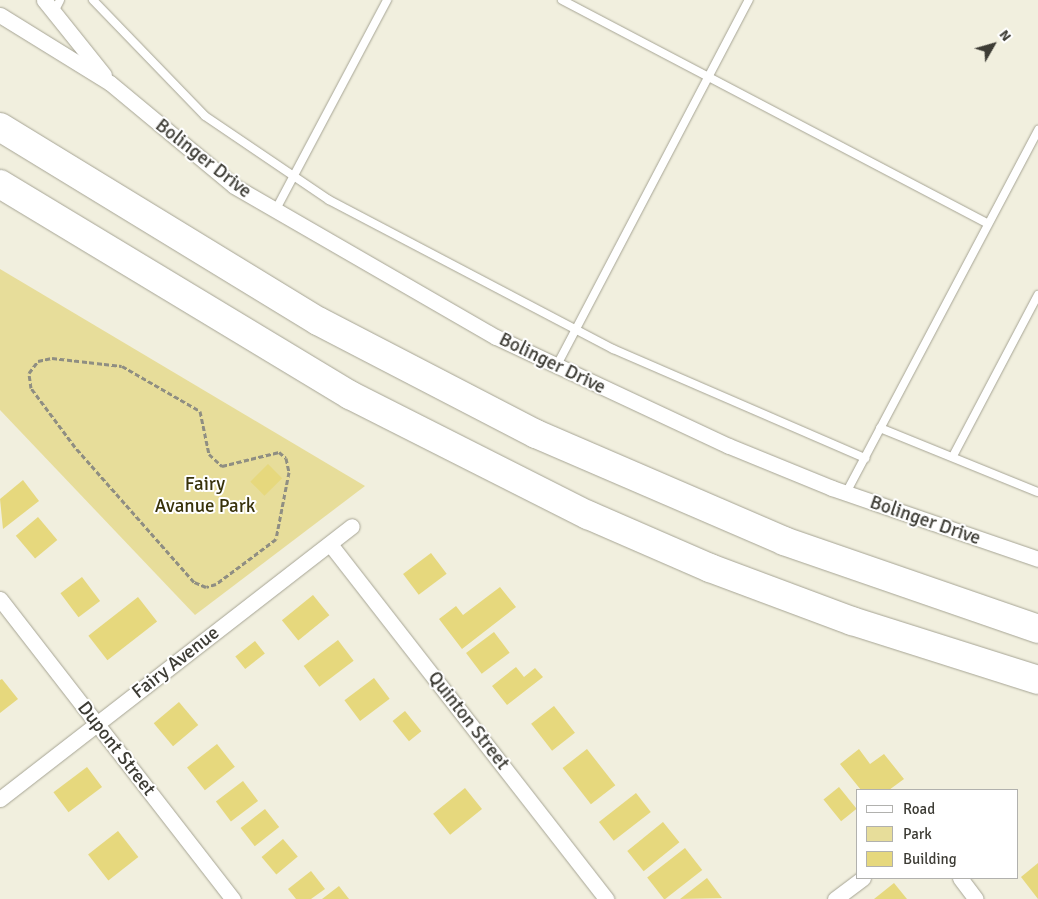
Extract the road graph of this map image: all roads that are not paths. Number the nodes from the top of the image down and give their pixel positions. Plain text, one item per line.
1 (44, 0) edge
2 (93, 0) edge
3 (387, 0) edge
4 (562, 0) edge
5 (749, 0) edge
6 (57, 6) edge
7 (0, 15) edge
8 (709, 77) junction
9 (110, 84) junction
10 (0, 127) edge
11 (1038, 130) edge
12 (293, 178) junction
13 (0, 184) edge
14 (275, 211) junction
15 (988, 224) junction
16 (1038, 295) edge
17 (574, 330) junction
18 (556, 367) junction
19 (880, 428) junction
20 (953, 456) junction
21 (865, 458) junction
22 (1038, 492) edge
23 (846, 493) junction
24 (352, 526) dead end
25 (330, 544) junction
26 (1036, 555) edge
27 (888, 579) junction
28 (0, 599) edge
29 (1038, 614) edge
30 (1038, 629) edge
31 (1038, 680) edge
32 (97, 724) junction
33 (0, 799) edge
34 (862, 879) edge
35 (961, 879) edge
36 (233, 899) edge
37 (606, 899) edge
38 (835, 899) edge
39 (976, 899) edge

1 - 6 street, Bolinger Drive
2 - 12 lane
3 - 12 lane
4 - 8 lane
5 - 8 lane
6 - 9 street, Bolinger Drive
7 - 9 street, Bolinger Drive
8 - 15 lane
8 - 17 lane
9 - 14 street, Bolinger Drive
10 - 27 highway
11 - 15 lane
12 - 14 lane
12 - 17 lane
13 - 31 highway
14 - 18 street, Bolinger Drive
15 - 19 lane
16 - 20 lane
17 - 18 lane
17 - 21 lane
18 - 23 street, Bolinger Drive
19 - 20 lane
19 - 21 lane
20 - 22 lane
21 - 23 lane
23 - 26 street, Bolinger Drive
24 - 25 street, Fairy Avenue
25 - 32 street, Fairy Avenue
25 - 37 street, Quinton Street
27 - 29 highway
27 - 30 highway
28 - 32 street, Dupont Street
32 - 33 street, Fairy Avenue
32 - 36 street, Dupont Street
34 - 38 street
35 - 39 street

